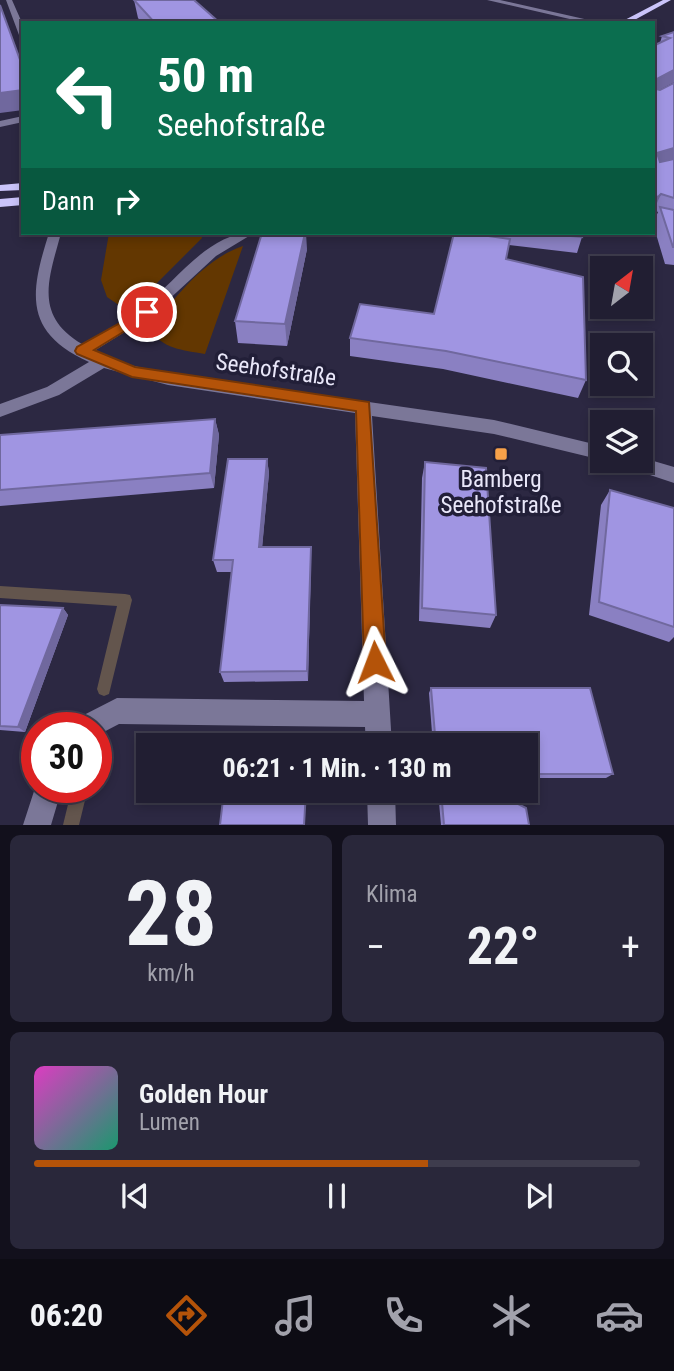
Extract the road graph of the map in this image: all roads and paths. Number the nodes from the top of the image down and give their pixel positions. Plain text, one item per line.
1 (9, 0) edge
2 (490, 0) edge
3 (668, 0) edge
4 (589, 21) edge
5 (627, 21) edge
6 (21, 29) edge
7 (21, 119) edge
8 (0, 124) edge
9 (21, 186) edge
10 (0, 188) edge
11 (21, 201) edge
12 (0, 203) edge
13 (655, 217) edge
14 (674, 222) edge
15 (54, 235) edge
16 (244, 235) edge
17 (82, 351) junction
18 (103, 361) junction
19 (363, 406) junction
20 (0, 411) edge
21 (590, 450) edge
22 (653, 468) edge
23 (674, 475) edge
24 (112, 714) edge
25 (378, 714) junction
26 (379, 733) edge
27 (44, 803) edge
28 (381, 803) edge
29 (37, 825) edge
30 (382, 825) edge

1 - 6 street
2 - 4 street
3 - 5 main road
7 - 8 street
9 - 10 main road
11 - 12 main road
13 - 14 street
15 - 17 street, Seehofstraße
16 - 17 street
17 - 18 street, Seehofstraße
18 - 19 street, Seehofstraße
18 - 20 street
19 - 21 street, Seehofstraße
19 - 25 street
22 - 23 street
24 - 25 street
25 - 26 street
27 - 29 street
28 - 30 street

